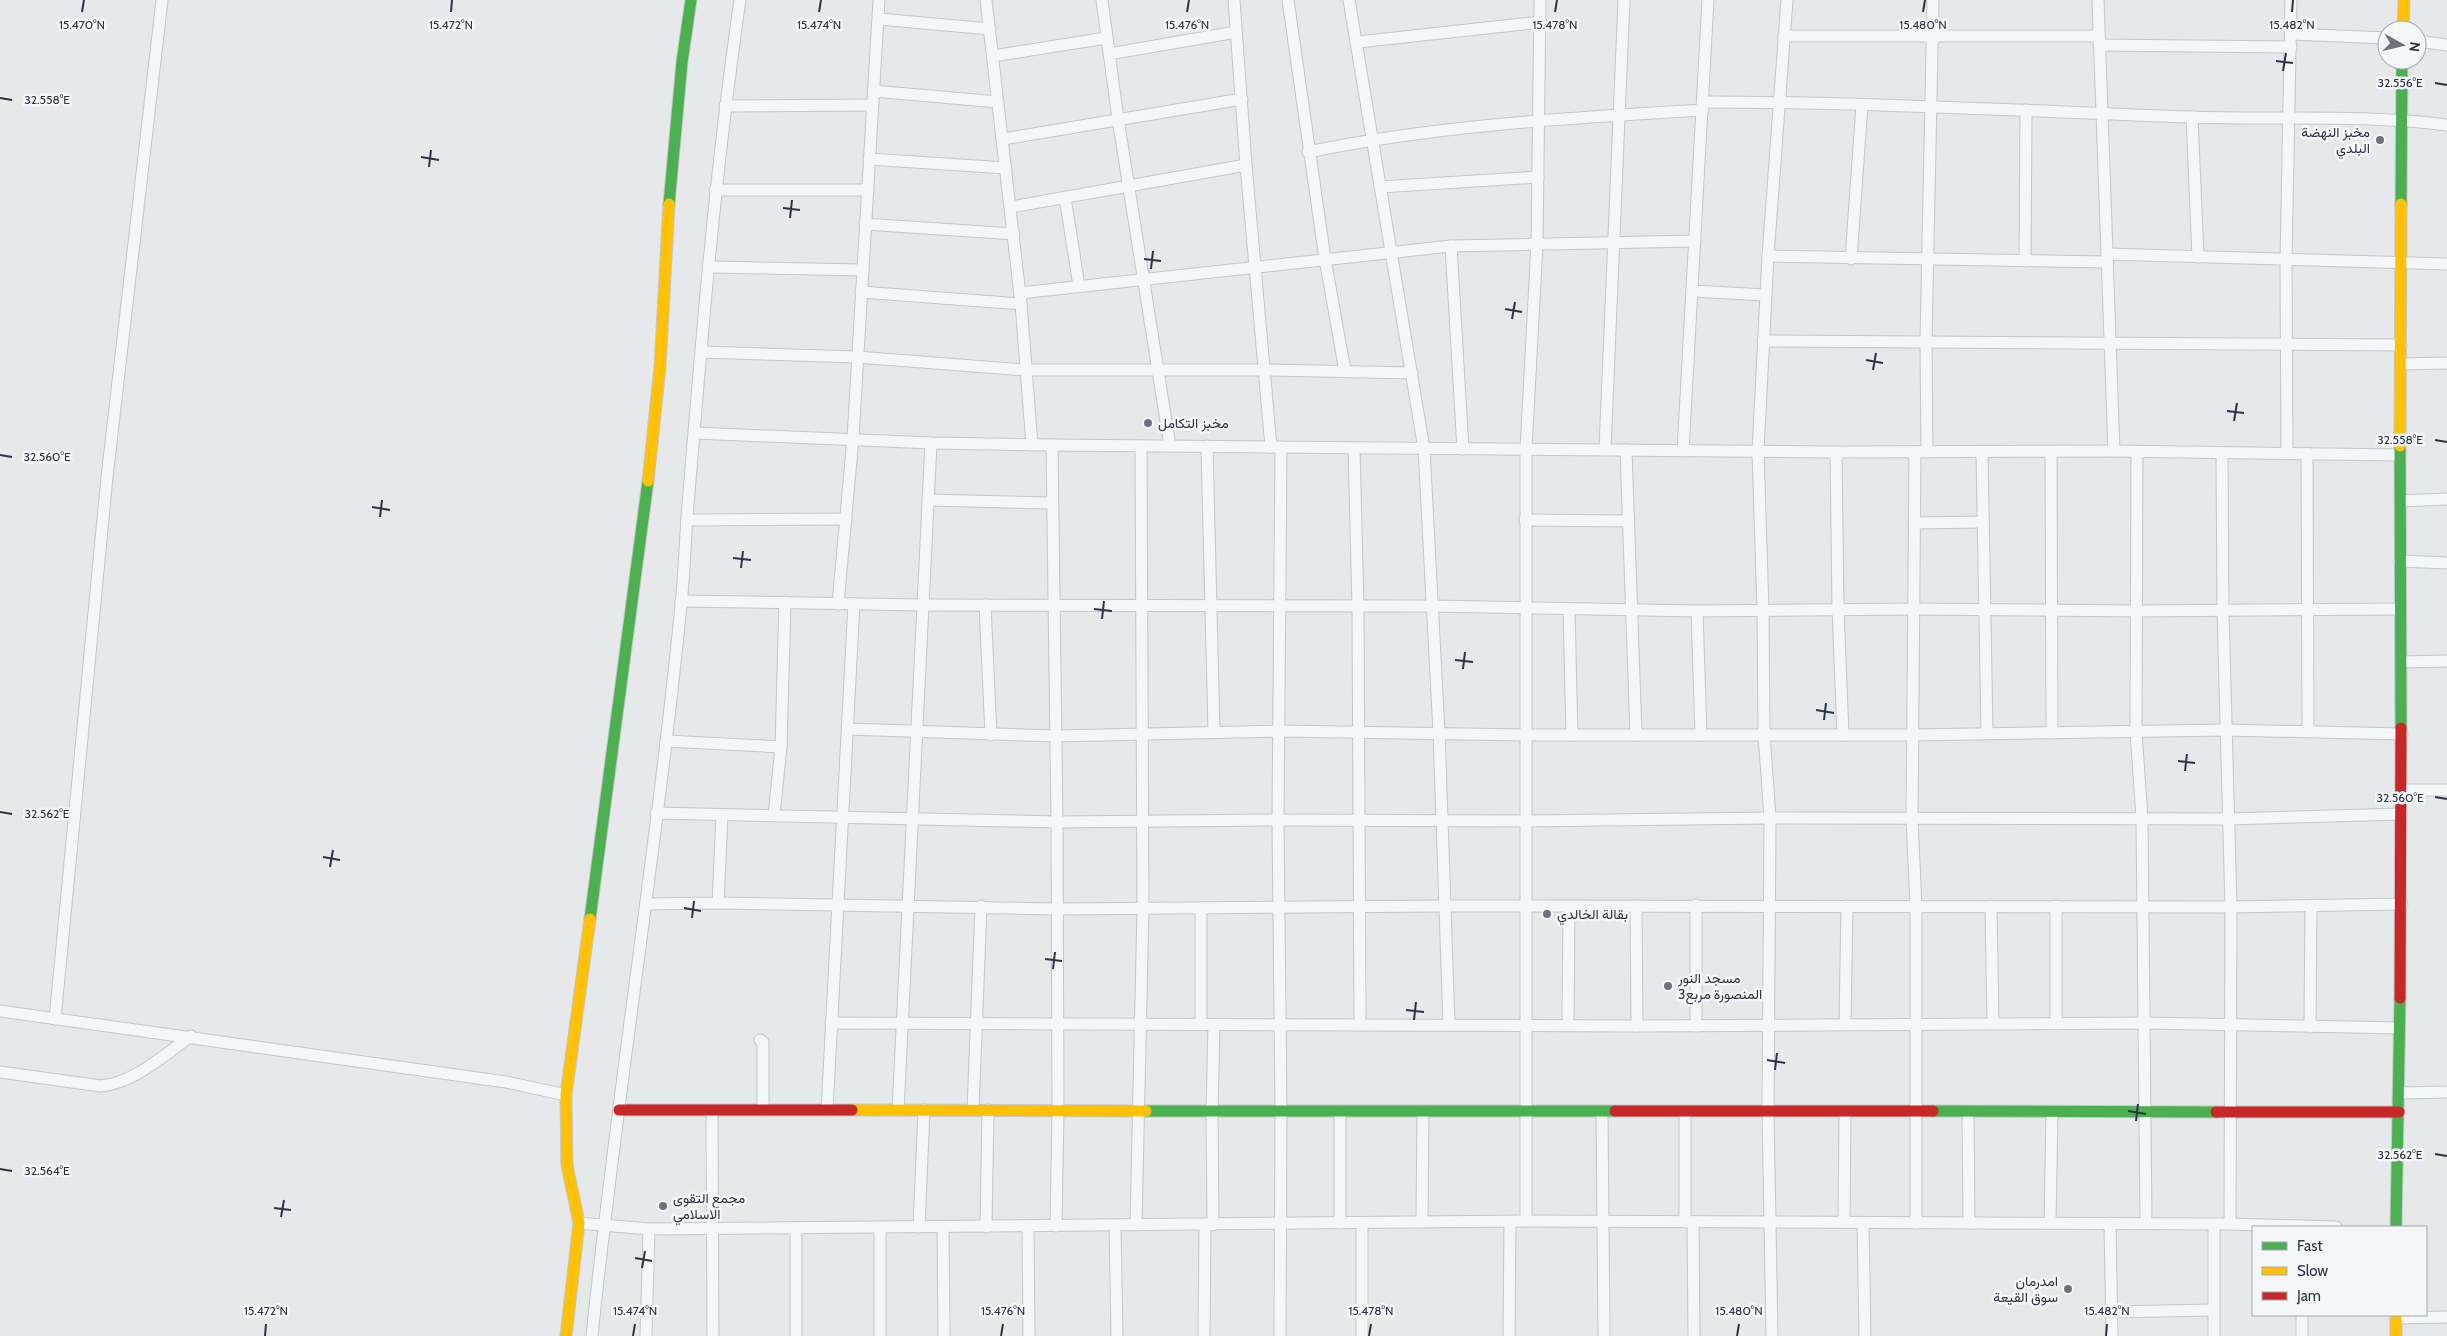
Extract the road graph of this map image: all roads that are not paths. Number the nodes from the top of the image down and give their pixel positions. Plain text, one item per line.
1 (162, 0) edge
2 (691, 0) edge
3 (740, 0) edge
4 (879, 0) edge
5 (986, 0) edge
6 (1102, 0) edge
7 (1234, 0) edge
8 (1288, 0) edge
9 (1349, 0) edge
10 (1540, 0) edge
11 (1624, 0) edge
12 (1708, 0) edge
13 (1787, 0) edge
14 (1933, 0) edge
15 (2098, 0) edge
16 (2291, 0) edge
17 (2404, 0) edge
18 (878, 19) junction
19 (2403, 20) edge
20 (1541, 22) junction
21 (990, 29) junction
22 (1236, 32) junction
23 (2291, 34) junction
24 (1784, 36) junction
25 (1932, 37) junction
26 (1106, 38) junction
27 (2377, 38) edge
28 (2099, 40) junction
29 (1358, 42) junction
30 (2427, 42) edge
31 (2447, 45) edge
32 (2291, 47) junction
33 (1108, 54) junction
34 (993, 56) junction
35 (2402, 70) edge
36 (873, 91) junction
37 (1242, 99) junction
38 (998, 102) junction
39 (1778, 102) junction
40 (873, 105) junction
41 (1862, 105) junction
42 (724, 106) junction
43 (1703, 106) junction
44 (1932, 106) junction
45 (2026, 110) junction
46 (2102, 113) junction
47 (1617, 115) junction
48 (2192, 117) junction
49 (1118, 119) junction
50 (1538, 119) junction
51 (2289, 119) junction
52 (2402, 119) junction
53 (2447, 125) edge
54 (1003, 138) junction
55 (1372, 139) junction
56 (1308, 152) junction
57 (870, 159) junction
58 (1246, 165) junction
59 (1006, 168) junction
60 (1538, 177) junction
61 (1130, 185) junction
62 (1380, 187) junction
63 (716, 190) junction
64 (868, 190) junction
65 (1065, 197) junction
66 (1011, 207) junction
67 (865, 224) junction
68 (1014, 234) junction
69 (1695, 241) junction
70 (1614, 243) junction
71 (1537, 244) junction
72 (1451, 246) junction
73 (1392, 252) junction
74 (1768, 256) junction
75 (2198, 257) junction
76 (1324, 258) junction
77 (2107, 258) junction
78 (1929, 259) junction
79 (1851, 260) junction
80 (2025, 261) junction
81 (2286, 261) junction
82 (2400, 263) junction
83 (2447, 264) edge
84 (708, 267) junction
85 (1255, 268) junction
86 (864, 270) junction
87 (1144, 280) junction
88 (1080, 286) junction
89 (1693, 290) junction
90 (861, 292) junction
91 (1765, 295) junction
92 (1021, 299) junction
93 (1763, 341) junction
94 (1926, 342) junction
95 (2110, 342) junction
96 (2401, 345) junction
97 (2287, 346) junction
98 (702, 352) junction
99 (857, 357) junction
100 (2447, 363) edge
101 (2402, 364) junction
102 (1025, 370) junction
103 (1157, 370) junction
104 (1265, 370) junction
105 (1345, 371) junction
106 (1412, 373) junction
107 (695, 433) junction
108 (853, 438) junction
109 (931, 443) junction
110 (1032, 445) junction
111 (1052, 445) junction
112 (1141, 446) junction
113 (1170, 446) junction
114 (1207, 446) junction
115 (1276, 447) junction
116 (1354, 448) junction
117 (1463, 448) junction
118 (1424, 449) junction
119 (1526, 449) junction
120 (1605, 449) junction
121 (1626, 450) junction
122 (1683, 450) junction
123 (1758, 451) junction
124 (2114, 451) junction
125 (1836, 452) junction
126 (1915, 452) junction
127 (1927, 452) junction
128 (1982, 452) junction
129 (2051, 452) junction
130 (2137, 452) junction
131 (2287, 452) junction
132 (2307, 453) junction
133 (2222, 454) junction
134 (2400, 455) junction
135 (2447, 499) edge
136 (929, 500) junction
137 (2400, 502) junction
138 (1052, 503) junction
139 (846, 519) junction
140 (687, 520) junction
141 (1525, 520) junction
142 (1629, 521) junction
143 (1982, 522) junction
144 (1914, 523) junction
145 (2400, 561) junction
146 (2447, 564) edge
147 (682, 601) junction
148 (785, 602) junction
149 (838, 604) junction
150 (854, 604) junction
151 (985, 605) junction
152 (923, 606) junction
153 (1053, 606) junction
154 (1141, 606) junction
155 (1279, 606) junction
156 (1358, 606) junction
157 (1432, 606) junction
158 (1210, 607) junction
159 (1913, 608) junction
160 (1838, 609) junction
161 (2400, 609) junction
162 (1525, 610) junction
163 (1569, 610) junction
164 (1764, 610) junction
165 (1985, 610) junction
166 (2309, 610) junction
167 (1632, 611) junction
168 (1697, 611) junction
169 (2050, 611) junction
170 (2137, 611) junction
171 (2223, 611) junction
172 (2447, 661) edge
173 (2402, 662) junction
174 (848, 729) junction
175 (2226, 730) junction
176 (1280, 731) junction
177 (2308, 731) junction
178 (917, 732) junction
179 (1214, 732) junction
180 (1359, 732) junction
181 (1440, 732) junction
182 (2136, 732) junction
183 (1987, 733) junction
184 (2052, 733) junction
185 (1764, 734) junction
186 (2402, 734) junction
187 (991, 735) junction
188 (1141, 735) junction
189 (1525, 735) junction
190 (1572, 735) junction
191 (1636, 735) junction
192 (1701, 735) junction
193 (1843, 735) junction
194 (1913, 735) junction
195 (1056, 736) junction
196 (666, 741) junction
197 (781, 747) junction
198 (2400, 790) junction
199 (2447, 790) edge
200 (656, 813) junction
201 (2401, 814) junction
202 (722, 815) junction
203 (774, 815) junction
204 (843, 817) junction
205 (1770, 818) junction
206 (2142, 818) junction
207 (913, 819) junction
208 (1912, 819) junction
209 (2230, 819) junction
210 (1141, 820) junction
211 (1278, 820) junction
212 (1359, 820) junction
213 (1442, 821) junction
214 (1525, 821) junction
215 (1057, 822) junction
216 (718, 903) junction
217 (646, 904) junction
218 (837, 904) junction
219 (2402, 904) junction
220 (1696, 905) junction
221 (908, 906) junction
222 (981, 906) junction
223 (1359, 906) junction
224 (1445, 906) junction
225 (1569, 906) junction
226 (1636, 906) junction
227 (1847, 906) junction
228 (1916, 906) junction
229 (1991, 906) junction
230 (2056, 906) junction
231 (2141, 906) junction
232 (2311, 906) junction
233 (1279, 907) junction
234 (1525, 907) junction
235 (1769, 907) junction
236 (2231, 907) junction
237 (1143, 908) junction
238 (1201, 908) junction
239 (1057, 909) junction
240 (0, 1011) edge
241 (55, 1019) junction
242 (2145, 1022) junction
243 (831, 1023) junction
244 (978, 1023) junction
245 (1993, 1023) junction
246 (902, 1024) junction
247 (1141, 1024) junction
248 (1201, 1024) junction
249 (1214, 1024) junction
250 (1768, 1024) junction
251 (1845, 1024) junction
252 (1916, 1024) junction
253 (2056, 1024) junction
254 (1058, 1025) junction
255 (1280, 1025) junction
256 (1360, 1025) junction
257 (1449, 1025) junction
258 (1525, 1026) junction
259 (1568, 1026) junction
260 (1637, 1026) junction
261 (1696, 1026) junction
262 (2229, 1026) junction
263 (2310, 1027) junction
264 (2399, 1028) junction
265 (190, 1036) junction
266 (760, 1040) dead end
267 (0, 1072) edge
268 (2447, 1092) edge
269 (2400, 1093) junction
270 (566, 1095) junction
271 (619, 1110) junction
272 (712, 1110) junction
273 (762, 1110) junction
274 (827, 1110) junction
275 (898, 1110) junction
276 (924, 1110) junction
277 (973, 1110) junction
278 (988, 1110) junction
279 (1058, 1110) junction
280 (1138, 1110) junction
281 (2230, 1110) junction
282 (1212, 1111) junction
283 (1340, 1111) junction
284 (1423, 1111) junction
285 (1525, 1111) junction
286 (1281, 1112) junction
287 (1602, 1112) junction
288 (1685, 1112) junction
289 (1768, 1112) junction
290 (1845, 1112) junction
291 (1914, 1112) junction
292 (1968, 1112) junction
293 (2052, 1112) junction
294 (2147, 1112) junction
295 (2399, 1112) junction
296 (1422, 1222) junction
297 (1510, 1222) junction
298 (1526, 1222) junction
299 (1603, 1222) junction
300 (1689, 1222) junction
301 (1769, 1222) junction
302 (1844, 1222) junction
303 (1862, 1222) junction
304 (1362, 1223) junction
305 (1916, 1223) junction
306 (1969, 1223) junction
307 (2050, 1223) junction
308 (2110, 1223) junction
309 (579, 1224) junction
310 (1209, 1224) junction
311 (1280, 1224) junction
312 (1340, 1224) junction
313 (2146, 1224) junction
314 (2214, 1224) junction
315 (2230, 1224) junction
316 (604, 1225) junction
317 (1115, 1225) junction
318 (1136, 1225) junction
319 (1028, 1226) junction
320 (1056, 1226) junction
321 (2278, 1226) edge
322 (2396, 1226) edge
323 (880, 1227) junction
324 (920, 1227) junction
325 (943, 1227) junction
326 (986, 1227) junction
327 (796, 1228) junction
328 (649, 1229) junction
329 (714, 1229) junction
330 (2214, 1310) junction
331 (2111, 1312) junction
332 (2302, 1316) edge
333 (2396, 1316) edge
334 (2447, 1317) edge
335 (566, 1336) edge
336 (592, 1336) edge
337 (646, 1336) edge
338 (714, 1336) edge
339 (796, 1336) edge
340 (880, 1336) edge
341 (944, 1336) edge
342 (1029, 1336) edge
343 (1116, 1336) edge
344 (1204, 1336) edge
345 (1280, 1336) edge
346 (1362, 1336) edge
347 (1509, 1336) edge
348 (1604, 1336) edge
349 (1694, 1336) edge
350 (1772, 1336) edge
351 (1865, 1336) edge
352 (2112, 1336) edge
353 (2214, 1336) edge
354 (2302, 1336) edge
355 (2396, 1336) edge

1 - 241 street
2 - 270 street
3 - 42 street
4 - 18 street
5 - 21 street
6 - 26 street
7 - 22 street
8 - 56 street
9 - 29 street
10 - 20 street
11 - 47 street
12 - 43 street
13 - 24 street
14 - 25 street
15 - 28 street
16 - 23 street
17 - 19 street
18 - 21 street
18 - 36 street
20 - 29 street
20 - 50 street
21 - 34 street
22 - 33 street
22 - 37 street
23 - 27 street
23 - 32 street
24 - 25 street
24 - 39 street
25 - 28 street
25 - 44 street
26 - 33 street
26 - 34 street
28 - 32 street
28 - 46 street
29 - 55 street
30 - 31 street
32 - 51 street
33 - 49 street
34 - 38 street
35 - 52 street
36 - 38 street
36 - 40 street
37 - 49 street
37 - 58 street
38 - 54 street
39 - 41 street
39 - 43 street
39 - 74 street
40 - 42 street
40 - 57 street
41 - 44 street
41 - 79 street
42 - 63 street
43 - 47 street
43 - 69 street
44 - 45 street
44 - 78 street
45 - 46 street
45 - 80 street
46 - 48 street
46 - 77 street
47 - 50 street
47 - 70 street
48 - 51 street
48 - 75 street
49 - 54 street
49 - 61 street
50 - 55 street
50 - 60 street
51 - 52 street
51 - 81 street
52 - 53 street
52 - 82 street
54 - 59 street
55 - 56 street
55 - 62 street
56 - 76 street
57 - 59 street
57 - 64 street
58 - 61 street
58 - 85 street
59 - 66 street
60 - 62 street
60 - 71 street
61 - 65 street
61 - 87 street
62 - 73 street
63 - 64 street
63 - 84 street
64 - 67 street
65 - 66 street
65 - 88 street
66 - 68 street
67 - 68 street
67 - 86 street
68 - 92 street
69 - 70 street
69 - 89 street
70 - 71 street
70 - 120 street
71 - 72 street
71 - 119 street
72 - 73 street
72 - 117 street
73 - 76 street
73 - 106 street
74 - 79 street
74 - 91 street
75 - 77 street
75 - 81 street
76 - 85 street
76 - 105 street
77 - 80 street
77 - 95 street
78 - 79 street
78 - 80 street
78 - 94 street
81 - 82 street
81 - 97 street
82 - 83 street
82 - 96 street
84 - 86 street
84 - 98 street
85 - 87 street
85 - 104 street
86 - 90 street
87 - 88 street
87 - 103 street
88 - 92 street
89 - 91 street
89 - 122 street
90 - 92 street
90 - 99 street
91 - 93 street
92 - 102 street
93 - 94 street
93 - 123 street
94 - 95 street
94 - 127 street
95 - 97 street
95 - 124 street
96 - 97 street
96 - 101 street
97 - 131 street
98 - 99 street
98 - 107 street
99 - 102 street
99 - 108 street
100 - 101 street
101 - 134 street
102 - 103 street
102 - 110 street
103 - 104 street
103 - 113 street
104 - 105 street
104 - 115 street
105 - 106 street
106 - 118 street
107 - 108 street
107 - 140 street
108 - 109 street
108 - 139 street
109 - 110 street
109 - 136 street
110 - 111 street
111 - 112 street
111 - 138 street
112 - 113 street
112 - 154 street
113 - 114 street
114 - 115 street
114 - 158 street
115 - 116 street
115 - 155 street
116 - 118 street
116 - 156 street
117 - 118 street
117 - 119 street
118 - 157 street
119 - 120 street
119 - 141 street
120 - 121 street
121 - 122 street
121 - 142 street
122 - 123 street
123 - 125 street
123 - 164 street
124 - 129 street
124 - 130 street
125 - 126 street
125 - 160 street
126 - 127 street
126 - 144 street
127 - 128 street
128 - 129 street
128 - 143 street
129 - 169 street
130 - 133 street
130 - 170 street
131 - 132 street
131 - 133 street
132 - 134 street
132 - 166 street
133 - 171 street
134 - 137 street
135 - 137 street
136 - 138 street
136 - 152 street
137 - 145 street
138 - 153 street
139 - 140 street
139 - 149 street
140 - 147 street
141 - 142 street
141 - 162 street
142 - 167 street
143 - 144 street
143 - 165 street
144 - 159 street
145 - 146 street
145 - 161 street
147 - 148 street
147 - 196 street
148 - 149 street
148 - 197 street
149 - 150 street
150 - 152 street
150 - 174 street
151 - 152 street
151 - 153 street
151 - 187 street
152 - 178 street
153 - 154 street
153 - 195 street
154 - 158 street
154 - 188 street
155 - 156 street
155 - 158 street
155 - 176 street
156 - 157 street
156 - 180 street
157 - 162 street
157 - 181 street
158 - 179 street
159 - 160 street
159 - 165 street
159 - 194 street
160 - 164 street
160 - 193 street
161 - 166 street
161 - 173 street
162 - 163 street
162 - 189 street
163 - 167 street
163 - 190 street
164 - 168 street
164 - 185 street
165 - 169 street
165 - 183 street
166 - 171 street
166 - 177 street
167 - 168 street
167 - 191 street
168 - 192 street
169 - 170 street
169 - 184 street
170 - 171 street
170 - 182 street
171 - 175 street
172 - 173 street
173 - 186 street
174 - 178 street
174 - 204 street
175 - 177 street
175 - 182 street
175 - 209 street
176 - 179 street
176 - 180 street
176 - 211 street
177 - 186 street
178 - 187 street
178 - 207 street
179 - 188 street
180 - 181 street
180 - 212 street
181 - 189 street
181 - 213 street
182 - 184 street
182 - 206 street
183 - 184 street
183 - 194 street
185 - 192 street
185 - 193 street
185 - 205 street
186 - 198 street
187 - 195 street
188 - 195 street
188 - 210 street
189 - 190 street
189 - 214 street
190 - 191 street
191 - 192 street
193 - 194 street
194 - 208 street
195 - 215 street
196 - 197 street
196 - 200 street
197 - 203 street
198 - 199 street
198 - 201 street
200 - 202 street
200 - 217 street
201 - 209 street
201 - 219 street
202 - 203 street
202 - 216 street
203 - 204 street
204 - 207 street
204 - 218 street
205 - 208 street
205 - 214 street
205 - 235 street
206 - 208 street
206 - 209 street
206 - 231 street
207 - 215 street
207 - 221 street
208 - 228 street
209 - 236 street
210 - 211 street
210 - 215 street
210 - 237 street
211 - 212 street
211 - 233 street
212 - 213 street
212 - 223 street
213 - 214 street
213 - 224 street
214 - 234 street
215 - 239 street
216 - 217 street
216 - 218 street
217 - 271 street
218 - 221 street
218 - 243 street
219 - 232 street
219 - 264 street
220 - 226 street
220 - 235 street
220 - 261 street
221 - 222 street
221 - 246 street
222 - 239 street
222 - 244 street
223 - 224 street
223 - 233 street
223 - 256 street
224 - 234 street
224 - 257 street
225 - 226 street
225 - 234 street
225 - 259 street
226 - 260 street
227 - 228 street
227 - 235 street
227 - 251 street
228 - 229 street
228 - 252 street
229 - 230 street
229 - 245 street
230 - 231 street
230 - 253 street
231 - 236 street
231 - 242 street
232 - 236 street
232 - 263 street
233 - 238 street
233 - 255 street
234 - 258 street
235 - 250 street
236 - 262 street
237 - 238 street
237 - 239 street
237 - 247 street
238 - 248 street
239 - 254 street
240 - 241 street
241 - 265 street
242 - 253 street
242 - 262 street
242 - 294 street
243 - 246 street
243 - 274 street
244 - 246 street
244 - 254 street
244 - 277 street
245 - 252 street
245 - 253 street
246 - 275 street
247 - 248 street
247 - 254 street
247 - 280 street
248 - 249 street
249 - 255 street
249 - 282 street
250 - 251 street
250 - 261 street
250 - 289 street
251 - 252 street
252 - 291 street
254 - 279 street
255 - 256 street
255 - 286 street
256 - 257 street
257 - 258 street
258 - 259 street
258 - 285 street
259 - 260 street
260 - 261 street
262 - 263 street
262 - 281 street
263 - 264 street
264 - 269 street
265 - 267 street
265 - 270 street
266 - 273 street
268 - 269 street
269 - 295 street
270 - 309 street
271 - 272 street
271 - 316 street
272 - 273 street
272 - 329 street
273 - 274 street
274 - 275 street
275 - 276 street
276 - 277 street
276 - 324 street
277 - 278 street
278 - 279 street
278 - 326 street
279 - 280 street
279 - 320 street
280 - 282 street
280 - 318 street
281 - 294 street
281 - 295 street
281 - 315 street
282 - 286 street
282 - 310 street
283 - 284 street
283 - 286 street
283 - 312 street
284 - 285 street
284 - 296 street
285 - 287 street
285 - 298 street
286 - 311 street
287 - 288 street
287 - 299 street
288 - 289 street
288 - 300 street
289 - 290 street
289 - 301 street
290 - 291 street
290 - 302 street
291 - 292 street
291 - 305 street
292 - 293 street
292 - 306 street
293 - 294 street
293 - 307 street
294 - 313 street
295 - 322 street
296 - 297 street
296 - 304 street
297 - 298 street
297 - 347 street
298 - 299 street
299 - 300 street
299 - 348 street
300 - 301 street
300 - 349 street
301 - 302 street
301 - 350 street
302 - 303 street
303 - 305 street
303 - 351 street
304 - 312 street
304 - 346 street
305 - 306 street
306 - 307 street
307 - 308 street
308 - 313 street
308 - 331 street
309 - 316 street
309 - 335 street
310 - 311 street
310 - 318 street
310 - 344 street
311 - 312 street
311 - 345 street
313 - 314 street
314 - 315 street
314 - 330 street
315 - 321 street
316 - 328 street
316 - 336 street
317 - 318 street
317 - 320 street
317 - 343 street
319 - 320 street
319 - 326 street
319 - 342 street
323 - 324 street
323 - 327 street
323 - 340 street
324 - 325 street
325 - 326 street
325 - 341 street
327 - 329 street
327 - 339 street
328 - 329 street
328 - 337 street
329 - 338 street
330 - 331 street
330 - 353 street
331 - 352 street
332 - 354 street
333 - 334 street
333 - 355 street

